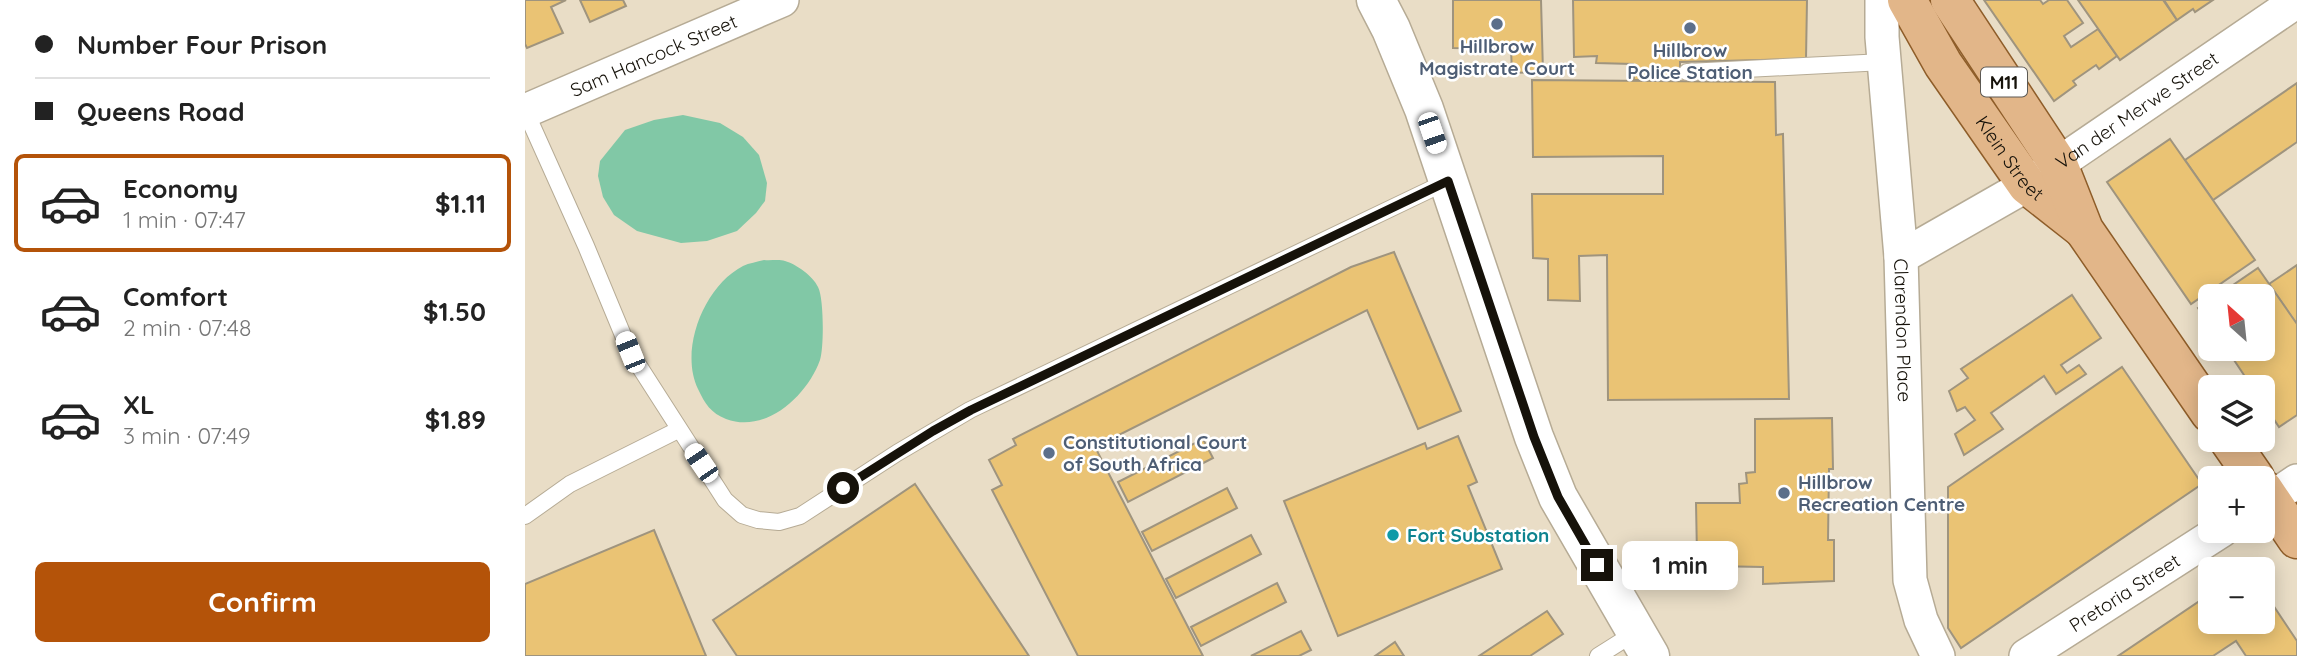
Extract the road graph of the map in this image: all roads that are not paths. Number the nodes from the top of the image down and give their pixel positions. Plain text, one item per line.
1 (782, 0) edge
2 (1376, 0) edge
3 (1882, 0) edge
4 (1907, 0) edge
5 (1950, 0) edge
6 (2297, 1) edge
7 (1884, 62) junction
8 (1686, 72) dead end
9 (525, 111) edge
10 (2058, 164) junction
11 (1448, 181) junction
12 (2027, 185) junction
13 (2084, 230) junction
14 (1901, 257) junction
15 (2198, 396) edge
16 (678, 430) junction
17 (2239, 452) edge
18 (2250, 466) edge
19 (2275, 499) edge
20 (525, 516) edge
21 (2297, 539) edge
22 (2202, 543) edge
23 (1643, 644) edge
24 (1598, 656) edge
25 (1938, 656) edge
26 (2026, 656) edge

1 - 9 street, Sam Hancock Street
2 - 11 street
3 - 7 street, Clarendon Place
4 - 12 main road, Klein Street
5 - 10 main road, M11
6 - 10 street, Van der Merwe Street
7 - 8 lane
7 - 14 street, Clarendon Place
9 - 16 lane
10 - 12 street, Van der Merwe Street
10 - 13 main road, Klein Street
11 - 16 lane
11 - 23 street
12 - 13 main road, Klein Street
12 - 14 street, Van der Merwe Street
13 - 15 main road, Klein Street
14 - 25 street, Clarendon Place
16 - 20 lane
17 - 18 main road
19 - 21 main road
22 - 26 street, Pretoria Street
23 - 24 lane

